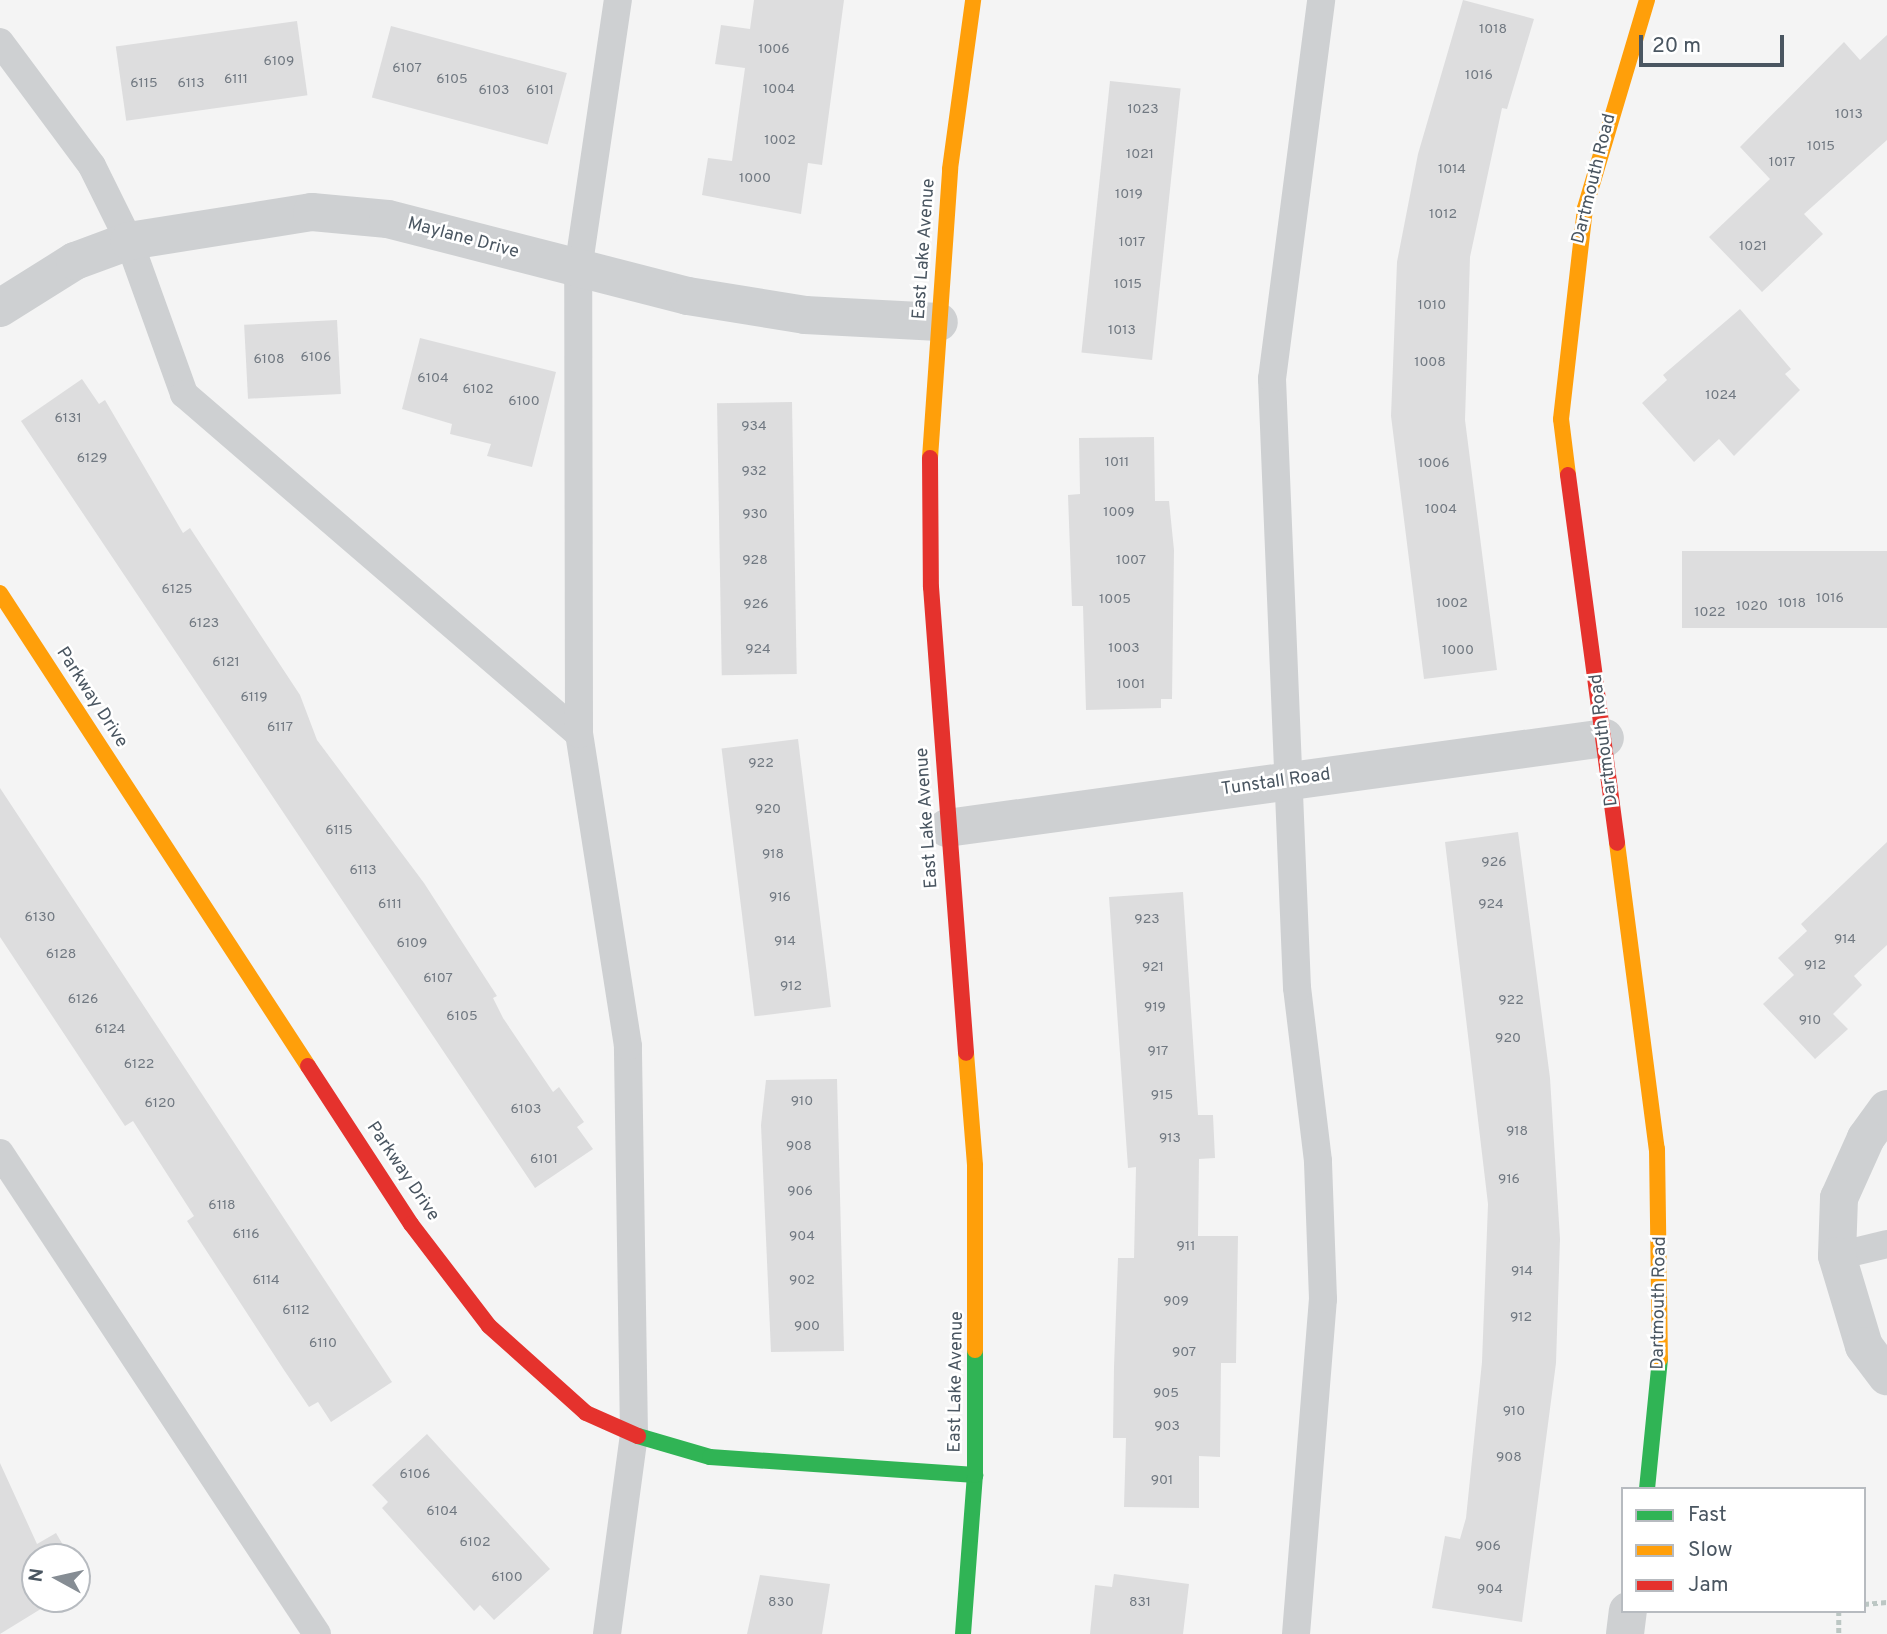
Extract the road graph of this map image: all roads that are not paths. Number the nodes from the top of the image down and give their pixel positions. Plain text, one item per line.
1 (618, 0) edge
2 (973, 0) edge
3 (1321, 0) edge
4 (1647, 0) edge
5 (0, 41) edge
6 (129, 241) junction
7 (578, 270) junction
8 (0, 308) edge
9 (939, 322) junction
10 (0, 593) edge
11 (579, 734) junction
12 (1605, 738) junction
13 (1293, 781) junction
14 (947, 828) junction
15 (1887, 1109) edge
16 (0, 1153) edge
17 (1887, 1244) edge
18 (1837, 1256) junction
19 (1887, 1376) edge
20 (634, 1435) junction
21 (975, 1475) junction
22 (1647, 1487) edge
23 (1628, 1613) edge
24 (317, 1634) edge
25 (607, 1634) edge
26 (963, 1634) edge
27 (1296, 1634) edge
28 (1625, 1634) edge

1 - 7 lane
2 - 9 street, East Lake Avenue
3 - 13 lane
4 - 12 street, Dartmouth Road
5 - 6 lane
6 - 7 street, Maylane Drive
6 - 8 street, Maylane Drive
6 - 11 lane
7 - 9 street, Maylane Drive
7 - 11 lane
9 - 14 street, East Lake Avenue
10 - 20 street, Parkway Drive
11 - 20 lane
12 - 13 street, Tunstall Road
12 - 22 street, Dartmouth Road
13 - 14 street, Tunstall Road
13 - 27 lane
14 - 21 street, East Lake Avenue
15 - 18 street
16 - 24 lane
17 - 18 lane
18 - 19 street
20 - 21 street, Parkway Drive
20 - 25 lane
21 - 26 street, East Lake Avenue
23 - 28 street

